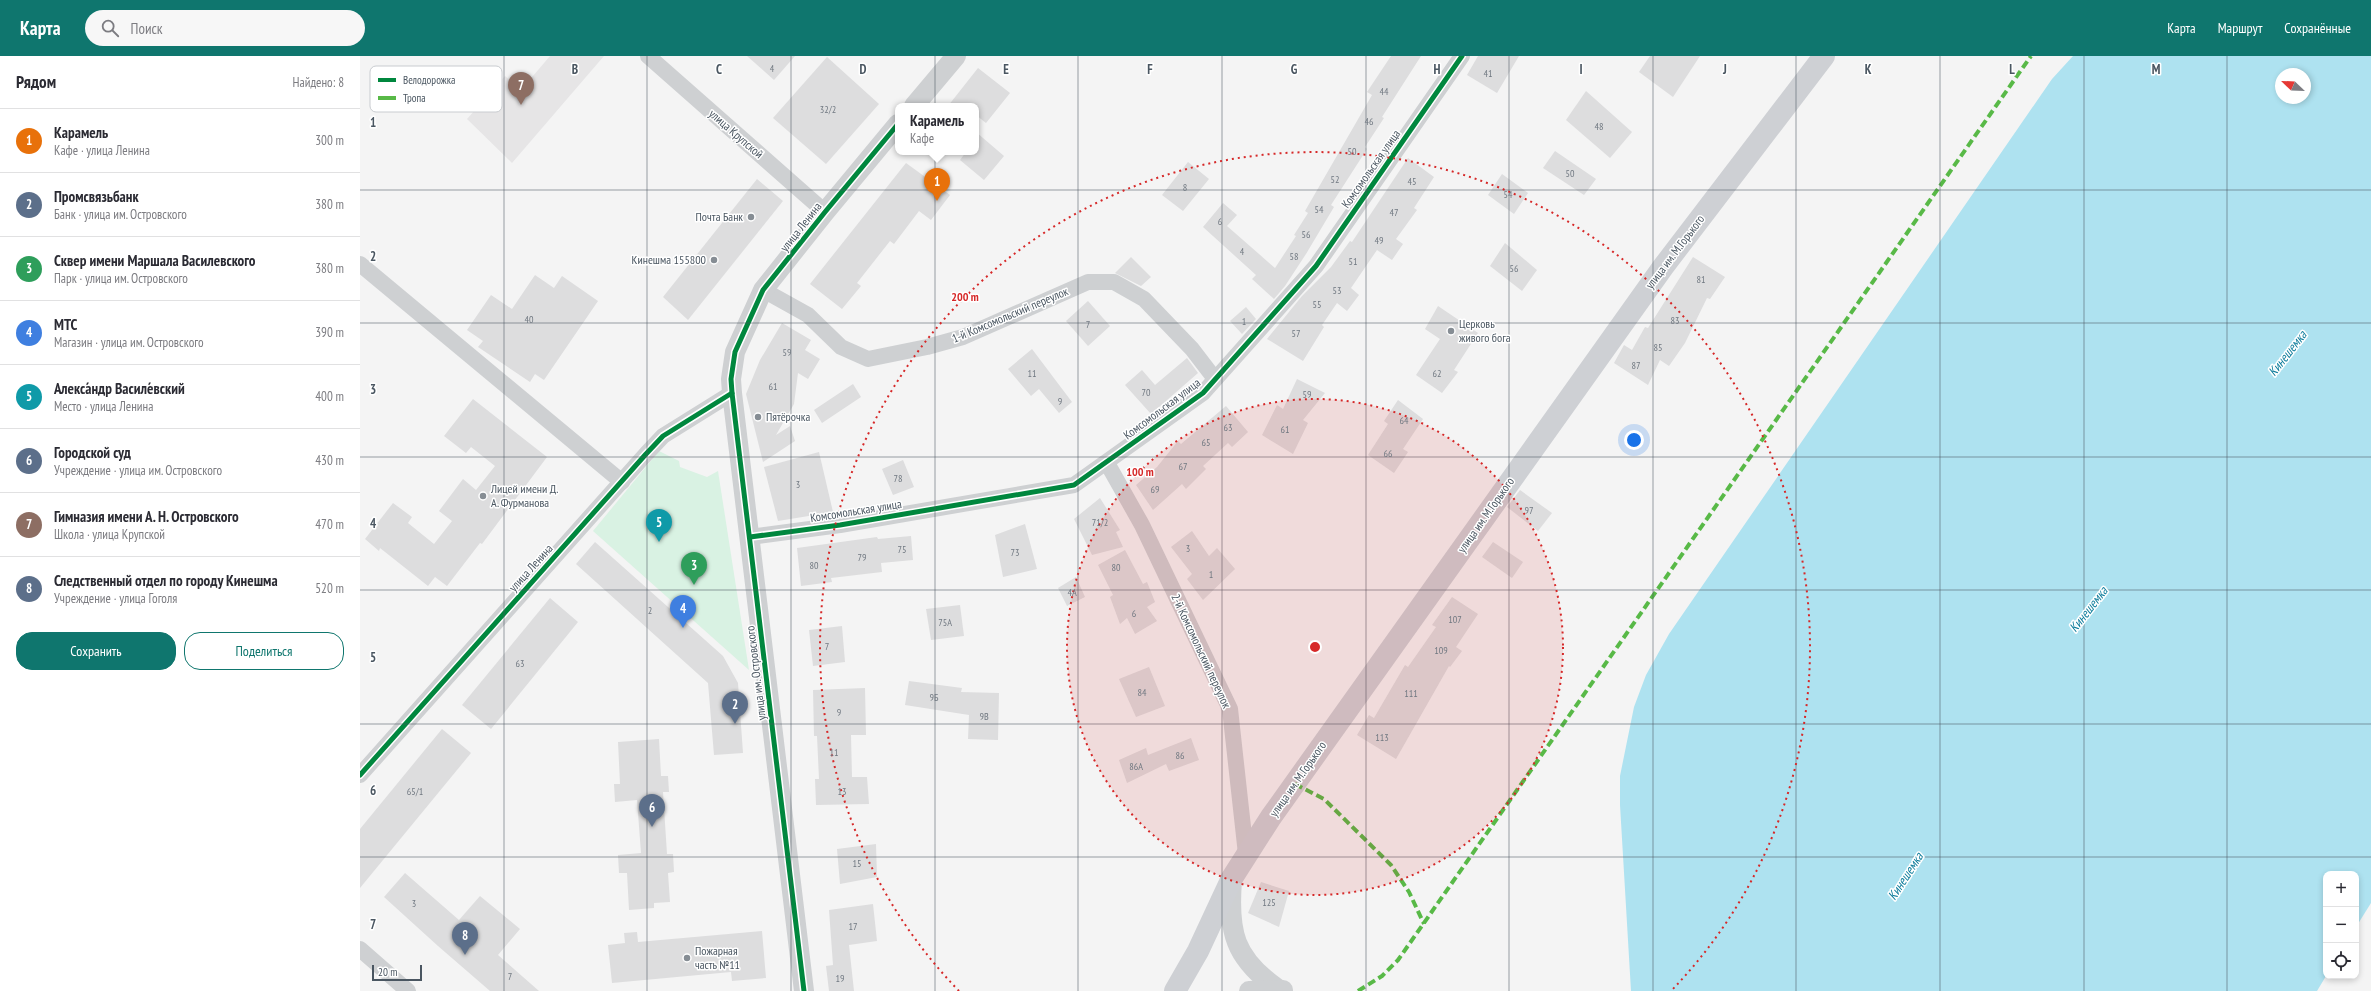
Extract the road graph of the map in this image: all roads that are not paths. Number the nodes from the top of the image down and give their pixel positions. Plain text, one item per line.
1 (648, 56) edge
2 (956, 56) edge
3 (1462, 56) edge
4 (1824, 56) edge
5 (917, 103) edge
6 (895, 128) edge
7 (824, 212) junction
8 (360, 264) edge
9 (763, 290) junction
10 (735, 352) joint
11 (1215, 379) junction
12 (732, 393) junction
13 (1107, 463) junction
14 (622, 482) junction
15 (750, 536) junction
16 (360, 775) edge
17 (1246, 854) junction
18 (1232, 878) junction
19 (360, 948) edge
20 (1284, 990) edge
21 (408, 991) edge
22 (804, 991) edge
23 (1175, 991) edge
24 (1249, 991) edge

1 - 7 street, улица Крупской
2 - 5 street
3 - 11 street, Комсомольская улица
4 - 17 main road, улица им. М.Горького
6 - 7 street, улица Ленина
7 - 9 street, улица Ленина
8 - 14 street
9 - 10 street, улица Ленина
9 - 11 street, 1-й Комсомольский переулок
10 - 12 street, улица им. Островского
11 - 13 street, Комсомольская улица
12 - 14 street, улица Ленина
12 - 15 street, улица им. Островского
13 - 15 street, Комсомольская улица
13 - 17 street, 2-й Комсомольский переулок
14 - 16 street, улица Ленина
15 - 22 street, улица им. Островского
17 - 18 main road, улица им. М.Горького
18 - 20 street
18 - 23 main road, улица им. М.Горького
19 - 21 street
20 - 24 street

